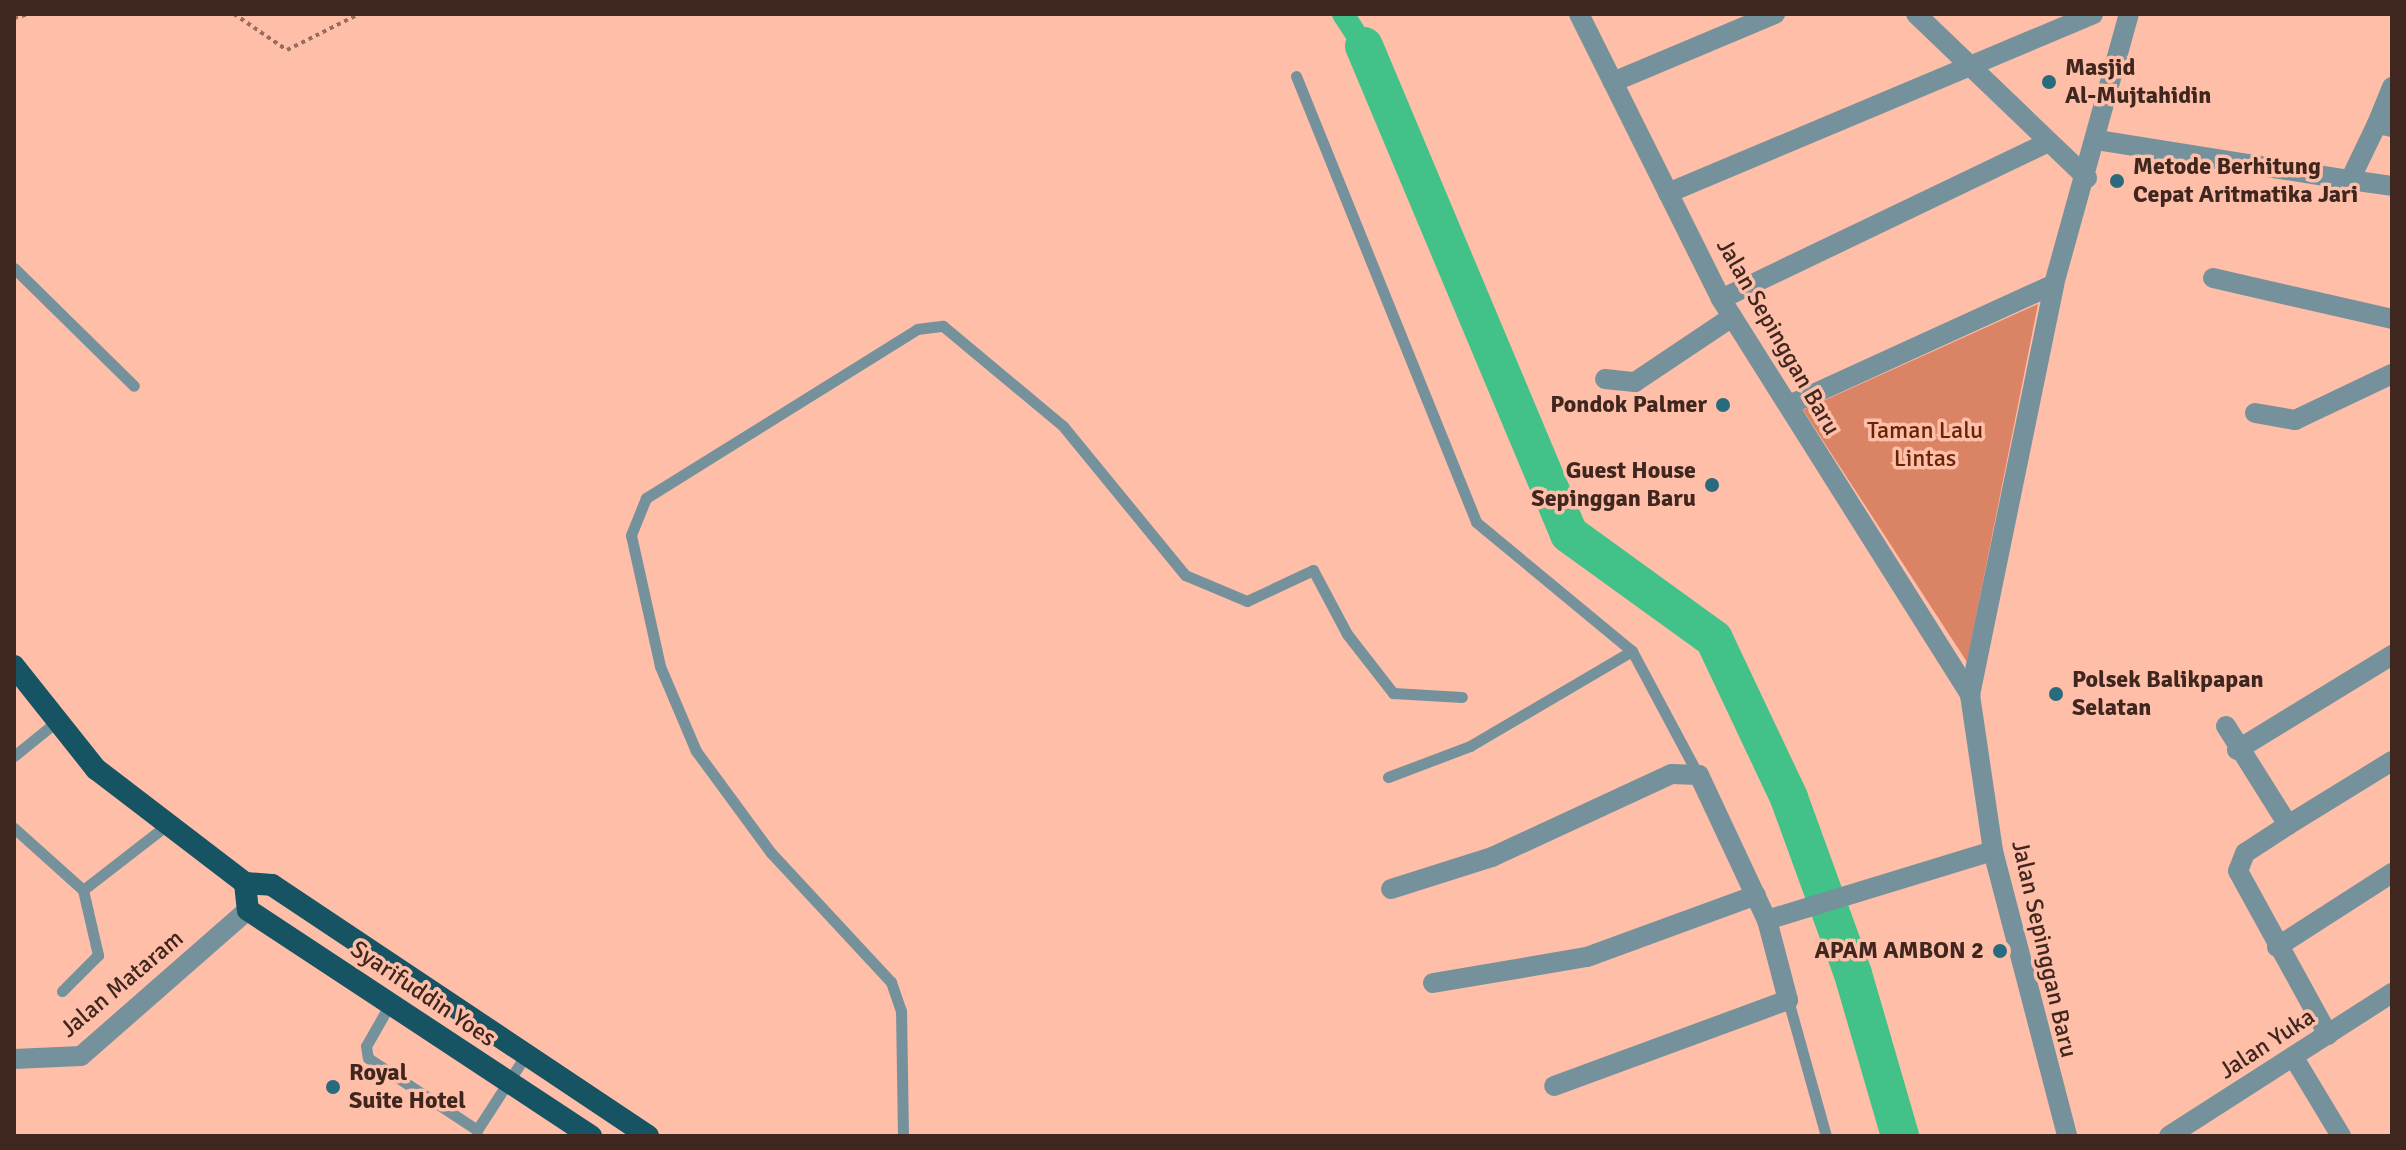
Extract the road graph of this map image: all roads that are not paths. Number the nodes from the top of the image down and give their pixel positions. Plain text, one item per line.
1 (1579, 14) edge
2 (1775, 14) edge
3 (1916, 14) edge
4 (2093, 14) edge
5 (2129, 14) edge
6 (1972, 65) junction
7 (1296, 76) dead end
8 (1613, 82) junction
9 (2392, 87) edge
10 (2385, 126) edge
11 (2097, 140) junction
12 (2044, 144) junction
13 (2087, 178) junction
14 (2350, 180) junction
15 (2392, 186) edge
16 (1668, 193) junction
17 (14, 268) edge
18 (2213, 278) dead end
19 (2054, 284) junction
20 (1721, 299) junction
21 (1732, 317) junction
22 (2392, 319) edge
23 (2392, 374) edge
24 (1605, 379) dead end
25 (134, 386) dead end
26 (1789, 405) junction
27 (2255, 413) dead end
28 (1632, 651) junction
29 (2392, 655) edge
30 (14, 666) edge
31 (1970, 695) junction
32 (1462, 697) dead end
33 (56, 722) junction
34 (2226, 726) dead end
35 (2237, 750) junction
36 (14, 756) edge
37 (2392, 761) edge
38 (1695, 769) junction
39 (1388, 777) dead end
40 (2288, 825) junction
41 (14, 828) edge
42 (163, 828) junction
43 (1993, 851) junction
44 (2392, 873) edge
45 (245, 883) junction
46 (1391, 889) dead end
47 (83, 890) junction
48 (1756, 895) junction
49 (248, 910) junction
50 (1775, 918) junction
51 (2277, 947) junction
52 (1433, 983) dead end
53 (62, 991) dead end
54 (1788, 1000) junction
55 (2389, 1002) edge
56 (390, 1004) junction
57 (2328, 1035) junction
58 (525, 1056) junction
59 (2294, 1058) junction
60 (14, 1059) edge
61 (509, 1083) junction
62 (1554, 1086) dead end
63 (2191, 1131) edge
64 (478, 1133) edge
65 (591, 1136) edge
66 (648, 1136) edge
67 (903, 1136) edge
68 (1826, 1136) edge
69 (2067, 1136) edge
70 (2169, 1136) edge
71 (2341, 1136) edge

1 - 8 street, Jalan Sepinggan Baru
2 - 8 street
3 - 6 street
4 - 6 street
5 - 11 street
6 - 12 street
6 - 16 street
7 - 28 lane
8 - 16 street, Jalan Sepinggan Baru
9 - 10 street
10 - 14 street
11 - 13 street
11 - 14 street
12 - 13 street
12 - 20 street
13 - 19 street
14 - 15 street
16 - 20 street, Jalan Sepinggan Baru
17 - 25 lane
18 - 22 street
19 - 26 street
19 - 31 street
20 - 21 street, Jalan Sepinggan Baru
21 - 24 street
21 - 26 street, Jalan Sepinggan Baru
23 - 27 street
26 - 31 street, Jalan Sepinggan Baru
28 - 38 lane
28 - 39 lane
29 - 35 street
30 - 33 highway
31 - 43 street, Jalan Sepinggan Baru
32 - 67 lane
33 - 36 lane
33 - 42 highway
34 - 35 street
35 - 40 street
37 - 40 street
38 - 46 street
38 - 48 street
40 - 51 street
41 - 47 lane
42 - 45 highway
42 - 47 lane
43 - 50 street
43 - 69 street, Jalan Sepinggan Baru
44 - 51 street
45 - 49 highway
45 - 58 highway
47 - 53 lane
48 - 50 street
48 - 52 street
49 - 56 highway, Syarifuddin Yoes
49 - 60 street, Jalan Mataram
50 - 54 street
51 - 57 street
54 - 62 street
54 - 68 lane
55 - 57 street, Jalan Yuka
56 - 61 highway, Syarifuddin Yoes
56 - 64 lane
57 - 59 street, Jalan Yuka
58 - 61 lane
58 - 66 highway
59 - 63 street, Jalan Yuka
59 - 71 street
61 - 64 lane
61 - 65 highway, Syarifuddin Yoes
63 - 70 street, Jalan Yuka

